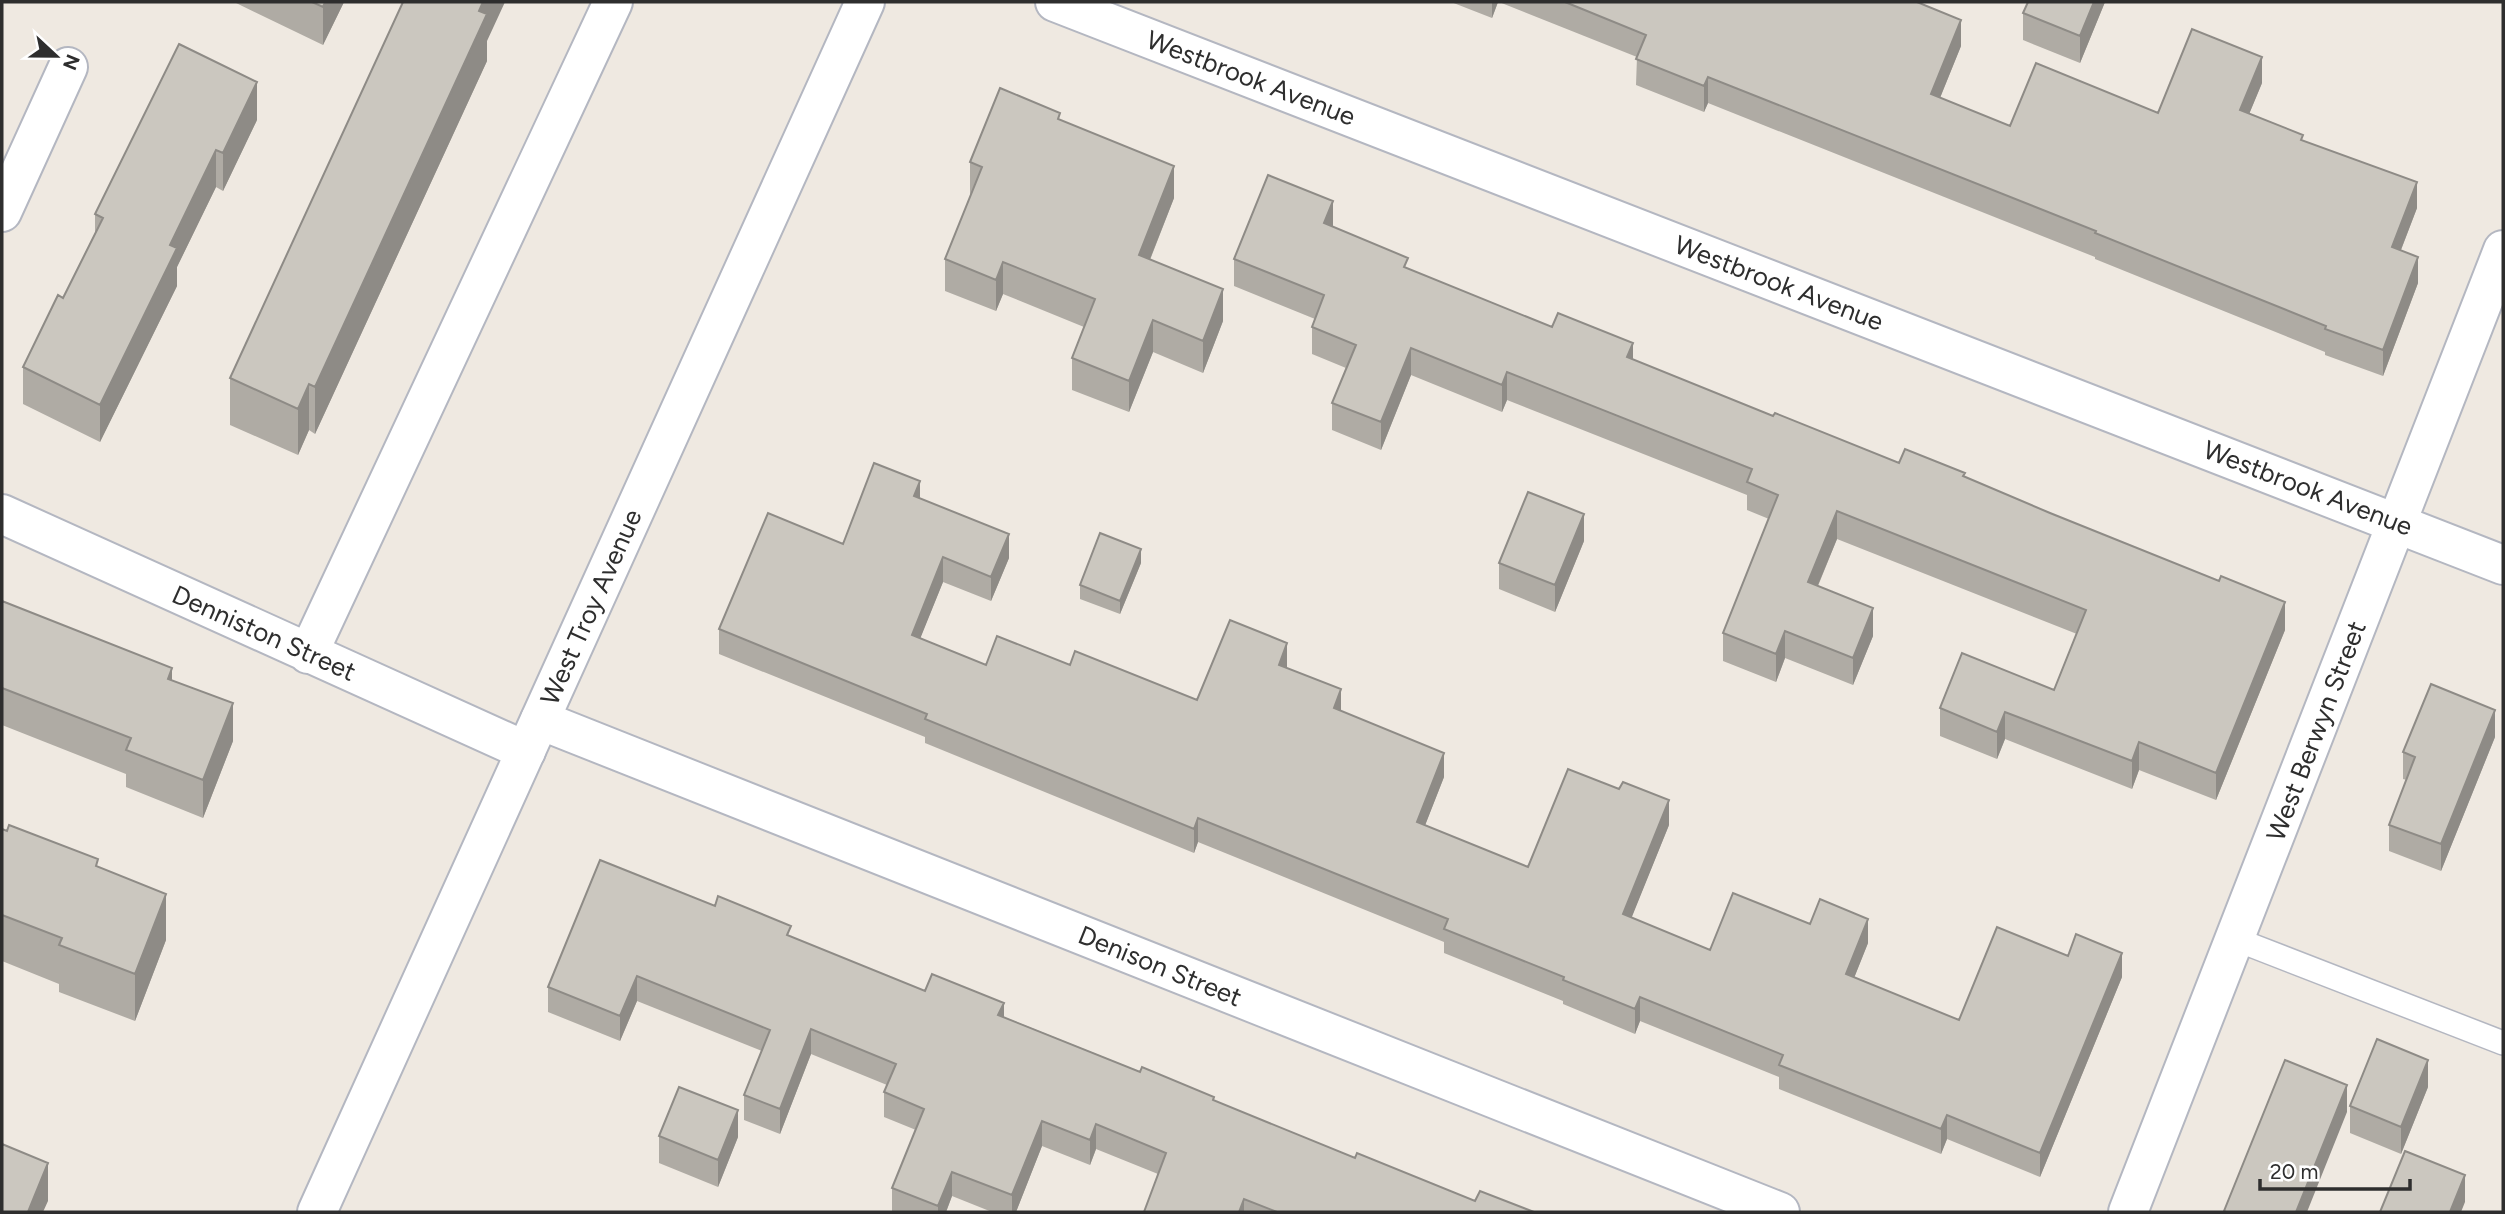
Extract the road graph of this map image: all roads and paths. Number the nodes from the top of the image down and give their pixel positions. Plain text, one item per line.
1 (613, 2) edge
2 (865, 2) edge
3 (1055, 2) edge
4 (68, 67) dead end
5 (2, 212) edge
6 (2503, 250) edge
7 (2, 514) edge
8 (2397, 523) junction
9 (2503, 565) edge
10 (309, 654) junction
11 (533, 735) junction
12 (2235, 939) junction
13 (2503, 1043) edge
14 (317, 1212) edge
15 (1780, 1212) edge
16 (2128, 1212) edge

1 - 10 street
2 - 11 street, West Troy Avenue
3 - 8 street, Westbrook Avenue
4 - 5 street
6 - 8 street, West Berwyn Street
7 - 10 street, Denniston Street
8 - 9 street, Westbrook Avenue
8 - 12 street, West Berwyn Street
10 - 11 street, Denniston Street
11 - 14 street, West Troy Avenue
11 - 15 street, Denison Street
12 - 13 lane
12 - 16 street, West Berwyn Street

